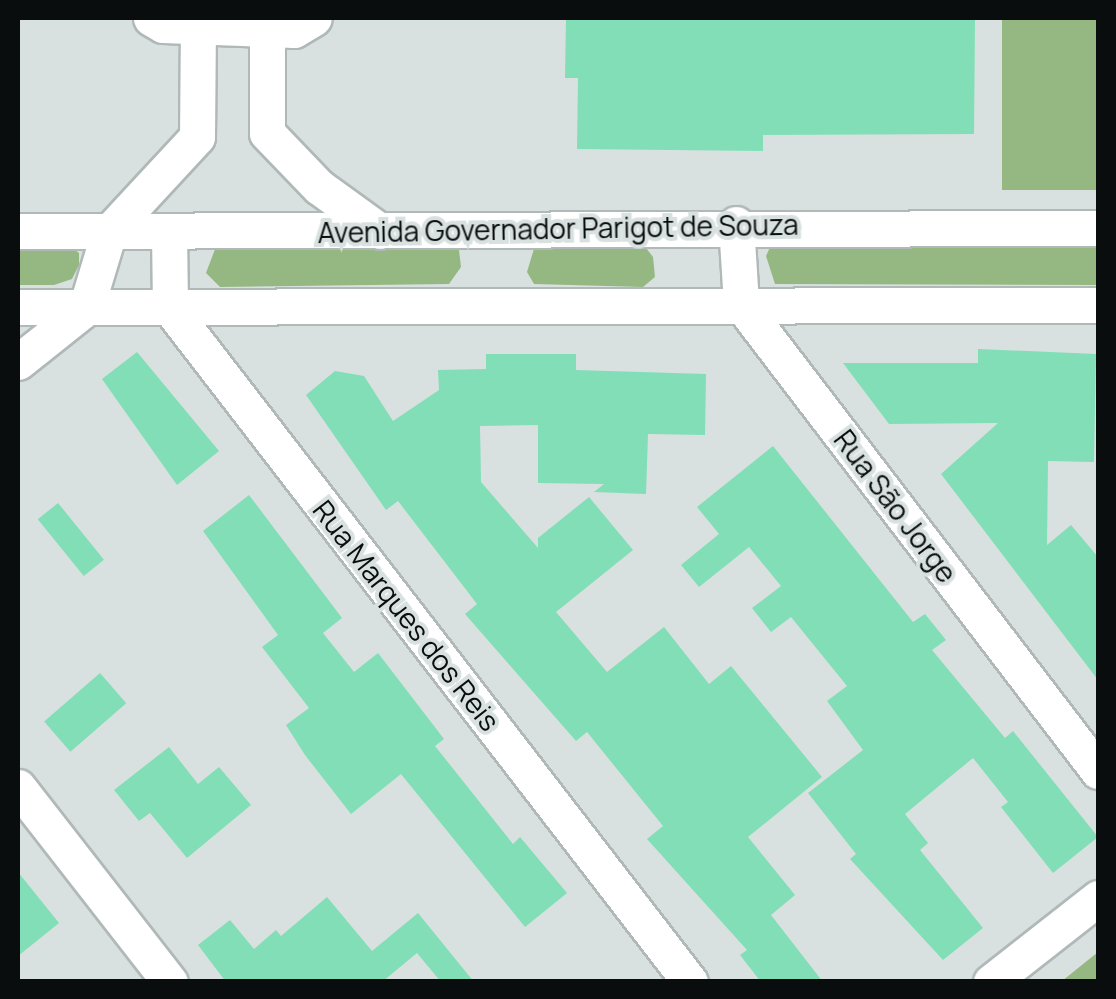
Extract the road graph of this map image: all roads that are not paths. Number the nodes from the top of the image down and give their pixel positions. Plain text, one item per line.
1 (150, 18) edge
2 (314, 18) edge
3 (198, 26) junction
4 (267, 28) junction
5 (736, 224) junction
6 (1098, 228) edge
7 (18, 230) edge
8 (380, 231) junction
9 (108, 232) junction
10 (168, 233) junction
11 (741, 304) junction
12 (1098, 305) edge
13 (18, 307) edge
14 (86, 308) junction
15 (170, 308) junction
16 (18, 362) edge
17 (1098, 771) edge
18 (18, 787) edge
19 (1098, 898) edge
20 (170, 982) edge
21 (690, 982) edge
22 (992, 982) edge

1 - 3 street
2 - 4 street
3 - 4 street
3 - 9 street
4 - 8 street
5 - 6 street, Avenida Governador Parigot de Souza
5 - 8 street, Avenida Governador Parigot de Souza
5 - 11 street
7 - 9 street, Avenida Governador Parigot de Souza
8 - 10 street, Avenida Governador Parigot de Souza
9 - 10 street, Avenida Governador Parigot de Souza
9 - 14 street
10 - 15 street
11 - 12 street
11 - 15 street
11 - 17 street, Rua São Jorge
13 - 14 street
14 - 15 street
14 - 16 street
15 - 21 street, Rua Marques dos Reis
18 - 20 street
19 - 22 street

